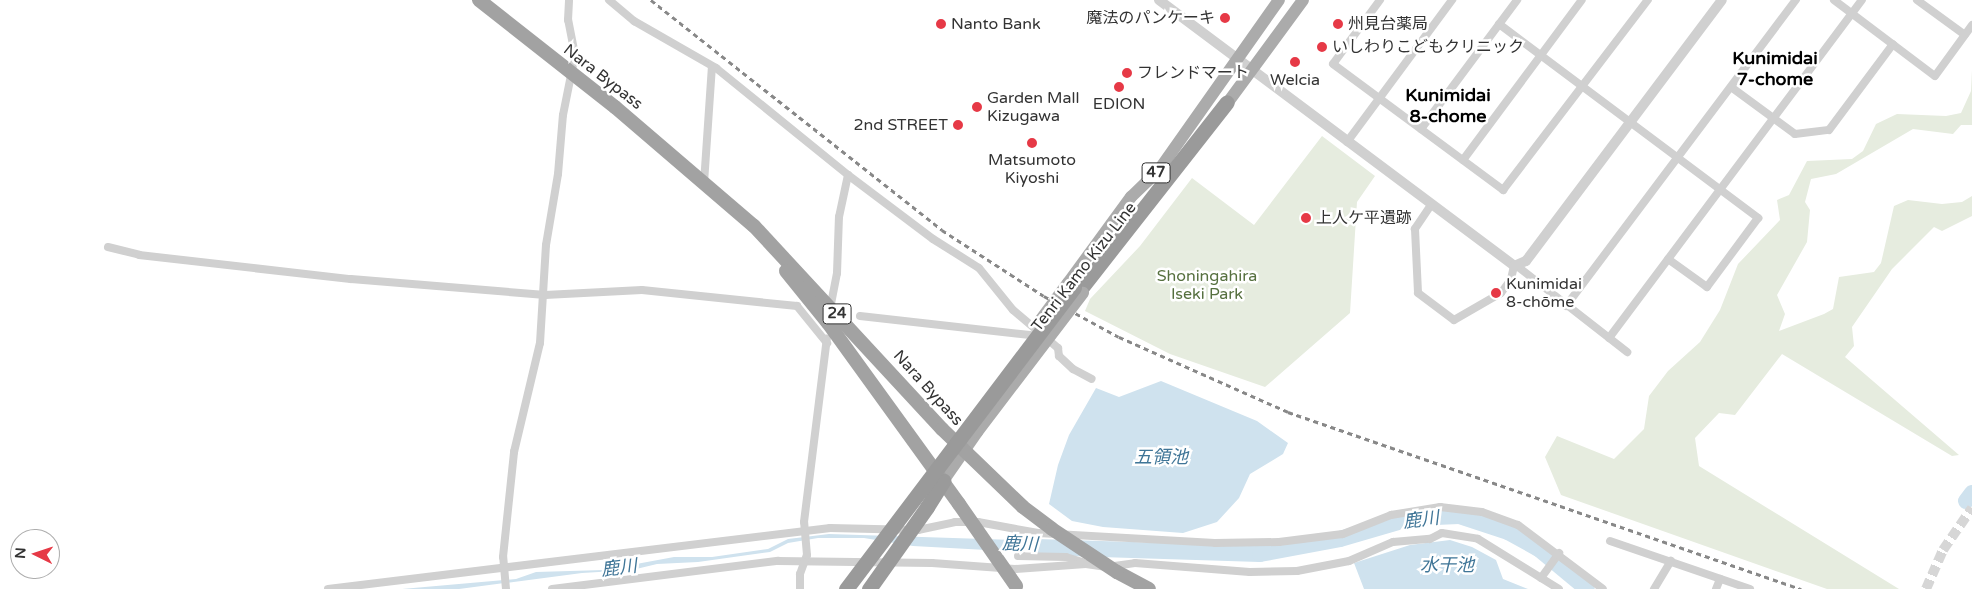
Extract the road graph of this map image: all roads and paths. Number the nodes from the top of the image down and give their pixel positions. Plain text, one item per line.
1 (478, 0) edge
2 (569, 0) edge
3 (609, 0) edge
4 (1159, 0) edge
5 (1279, 0) edge
6 (1303, 0) edge
7 (1380, 0) edge
8 (1452, 0) edge
9 (1517, 0) edge
10 (1582, 0) edge
11 (1648, 0) edge
12 (1722, 0) edge
13 (1796, 0) edge
14 (1834, 0) edge
15 (1862, 0) edge
16 (1923, 2) edge
17 (1852, 14) junction
18 (1499, 24) junction
19 (1972, 25) edge
20 (1965, 35) junction
21 (1893, 44) junction
22 (1541, 55) junction
23 (1239, 59) junction
24 (712, 68) junction
25 (1252, 69) junction
26 (572, 75) junction
27 (1583, 86) junction
28 (1731, 87) junction
29 (1379, 98) junction
30 (1227, 102) joint
31 (1773, 118) junction
32 (1630, 122) junction
33 (1421, 129) junction
34 (1347, 142) junction
35 (1678, 157) junction
36 (1462, 160) junction
37 (1159, 170) joint
38 (848, 175) junction
39 (704, 183) junction
40 (1720, 189) junction
41 (1431, 205) junction
42 (108, 247) dead end
43 (1668, 258) junction
44 (1516, 266) junction
45 (1076, 289) junction
46 (545, 295) junction
47 (831, 306) junction
48 (1566, 306) junction
49 (860, 316) dead end
50 (828, 323) junction
51 (1042, 334) junction
52 (1609, 338) junction
53 (827, 343) junction
54 (1627, 352) dead end
55 (1092, 379) dead end
56 (952, 440) junction
57 (964, 451) junction
58 (931, 465) junction
59 (943, 481) junction
60 (806, 532) junction
61 (1610, 541) dead end
62 (1559, 553) junction
63 (1018, 556) dead end
64 (806, 558) junction
65 (1670, 562) junction
66 (1086, 564) junction
67 (503, 569) junction
68 (1541, 578) junction
69 (1720, 579) junction
70 (1017, 588) edge
71 (328, 589) edge
72 (506, 589) edge
73 (552, 589) edge
74 (800, 589) edge
75 (835, 589) edge
76 (846, 589) edge
77 (860, 589) edge
78 (869, 589) edge
79 (1149, 589) edge
80 (1559, 589) edge
81 (1603, 589) edge
82 (1654, 589) edge
83 (1716, 589) edge
84 (1750, 589) edge

1 - 26 highway, Nara Bypass / 24
2 - 26 street
3 - 24 street
4 - 23 street
5 - 23 main road, 47
6 - 25 main road
7 - 29 street
8 - 29 street
9 - 18 street
10 - 22 street
11 - 27 street
12 - 32 street
13 - 28 street
14 - 17 street
15 - 17 street
16 - 20 street
17 - 21 street
17 - 31 street
18 - 22 street
18 - 33 street
19 - 20 street
20 - 21 street
21 - 31 street
22 - 27 street
22 - 36 street
23 - 25 street
23 - 37 main road, 47
24 - 38 street
24 - 39 street
25 - 30 main road
25 - 34 street
26 - 39 highway, Nara Bypass / 24
26 - 46 street
27 - 32 street
27 - 36 street
28 - 31 street
28 - 35 street
29 - 33 street
29 - 34 street
30 - 45 highway
31 - 40 street
32 - 35 street
32 - 44 street
33 - 36 street
34 - 41 street
35 - 40 street
35 - 48 street
37 - 45 highway
38 - 47 street
38 - 51 street
39 - 47 highway, Nara Bypass / 24
39 - 50 highway, Nara Bypass / 24
40 - 43 street
40 - 43 street
41 - 44 street
41 - 44 street
42 - 46 street
43 - 52 street
44 - 48 street
45 - 56 main road, Tenri Kamo Kizu Line, bridge
45 - 57 main road, Tenri Kamo Kizu Line, bridge
45 - 76 highway, bridge
45 - 77 highway, bridge
46 - 53 street
46 - 67 street
47 - 50 street
47 - 56 highway, Nara Bypass / 24
48 - 52 street
49 - 51 street
50 - 53 street
50 - 58 highway, Nara Bypass / 24
51 - 55 street
52 - 54 street
53 - 60 street
56 - 57 highway, Nara Bypass / 24
56 - 58 main road, Tenri Kamo Kizu Line
57 - 59 main road, Tenri Kamo Kizu Line
57 - 79 highway, Nara Bypass / 24, bridge
58 - 59 highway, Nara Bypass / 24
58 - 75 highway
59 - 70 highway, Nara Bypass / 24, bridge
59 - 78 highway, bridge
60 - 62 street
60 - 64 street
60 - 67 street
61 - 65 street
62 - 68 street
62 - 81 street
63 - 66 street
64 - 66 street
64 - 73 street
64 - 74 street
65 - 69 street
65 - 82 street
66 - 68 street
67 - 71 street
67 - 72 street
68 - 80 street
69 - 83 street
69 - 84 street

